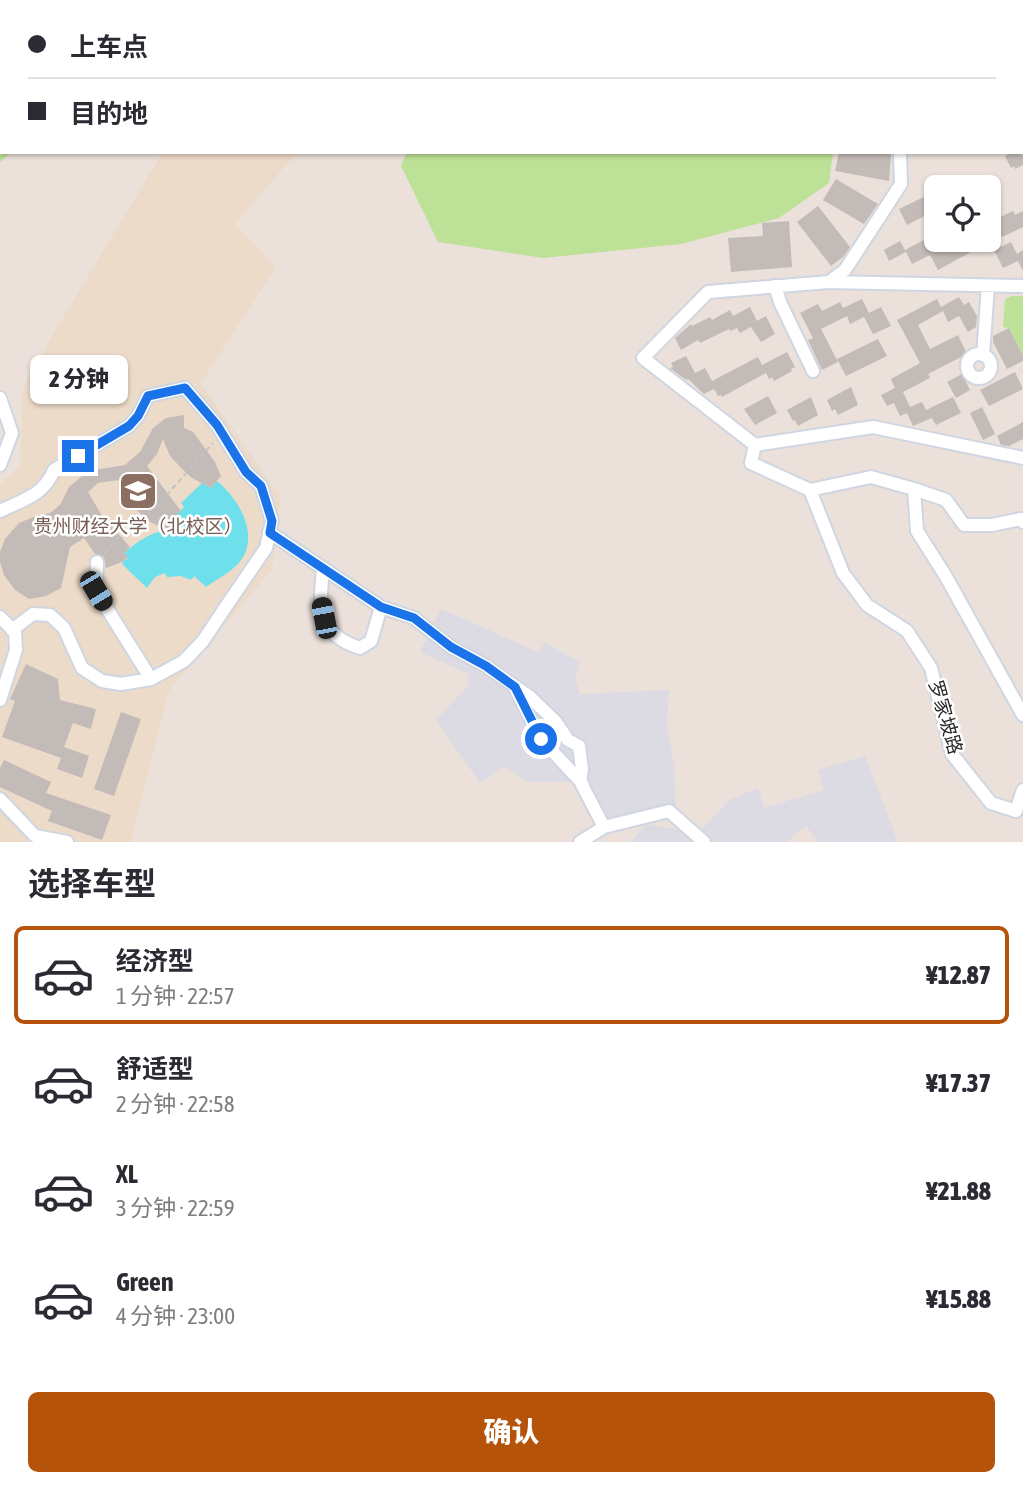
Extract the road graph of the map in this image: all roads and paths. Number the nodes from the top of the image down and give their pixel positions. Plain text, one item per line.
1 (900, 154) edge
2 (829, 282) junction
3 (775, 286) junction
4 (988, 286) junction
5 (1023, 286) edge
6 (983, 355) dead end
7 (813, 370) dead end
8 (0, 398) edge
9 (223, 435) junction
10 (755, 445) junction
11 (1023, 458) edge
12 (0, 465) edge
13 (914, 489) junction
14 (810, 490) junction
15 (0, 511) edge
16 (1023, 522) edge
17 (270, 533) junction
18 (97, 562) joint
19 (323, 569) junction
20 (381, 607) junction
21 (0, 617) edge
22 (12, 630) junction
23 (151, 679) junction
24 (515, 687) junction
25 (0, 700) edge
26 (1023, 715) edge
27 (580, 781) junction
28 (1023, 790) edge
29 (0, 799) edge
30 (604, 827) junction
31 (67, 842) edge
32 (579, 842) edge
33 (704, 842) edge

1 - 2 street
2 - 3 street
2 - 4 street
3 - 7 street
3 - 10 street
4 - 5 street
4 - 6 street
8 - 12 street
9 - 15 street
9 - 17 street
9 - 18 path
10 - 11 street
10 - 14 street
13 - 14 street
13 - 16 street
13 - 26 street
14 - 28 street, 罗家坡路
17 - 19 street
17 - 23 street
18 - 23 street
19 - 20 street
19 - 20 street
20 - 24 street
21 - 22 street
22 - 23 street
22 - 25 street
24 - 27 street
24 - 27 street
27 - 30 street
29 - 31 street
30 - 32 street
30 - 33 street

